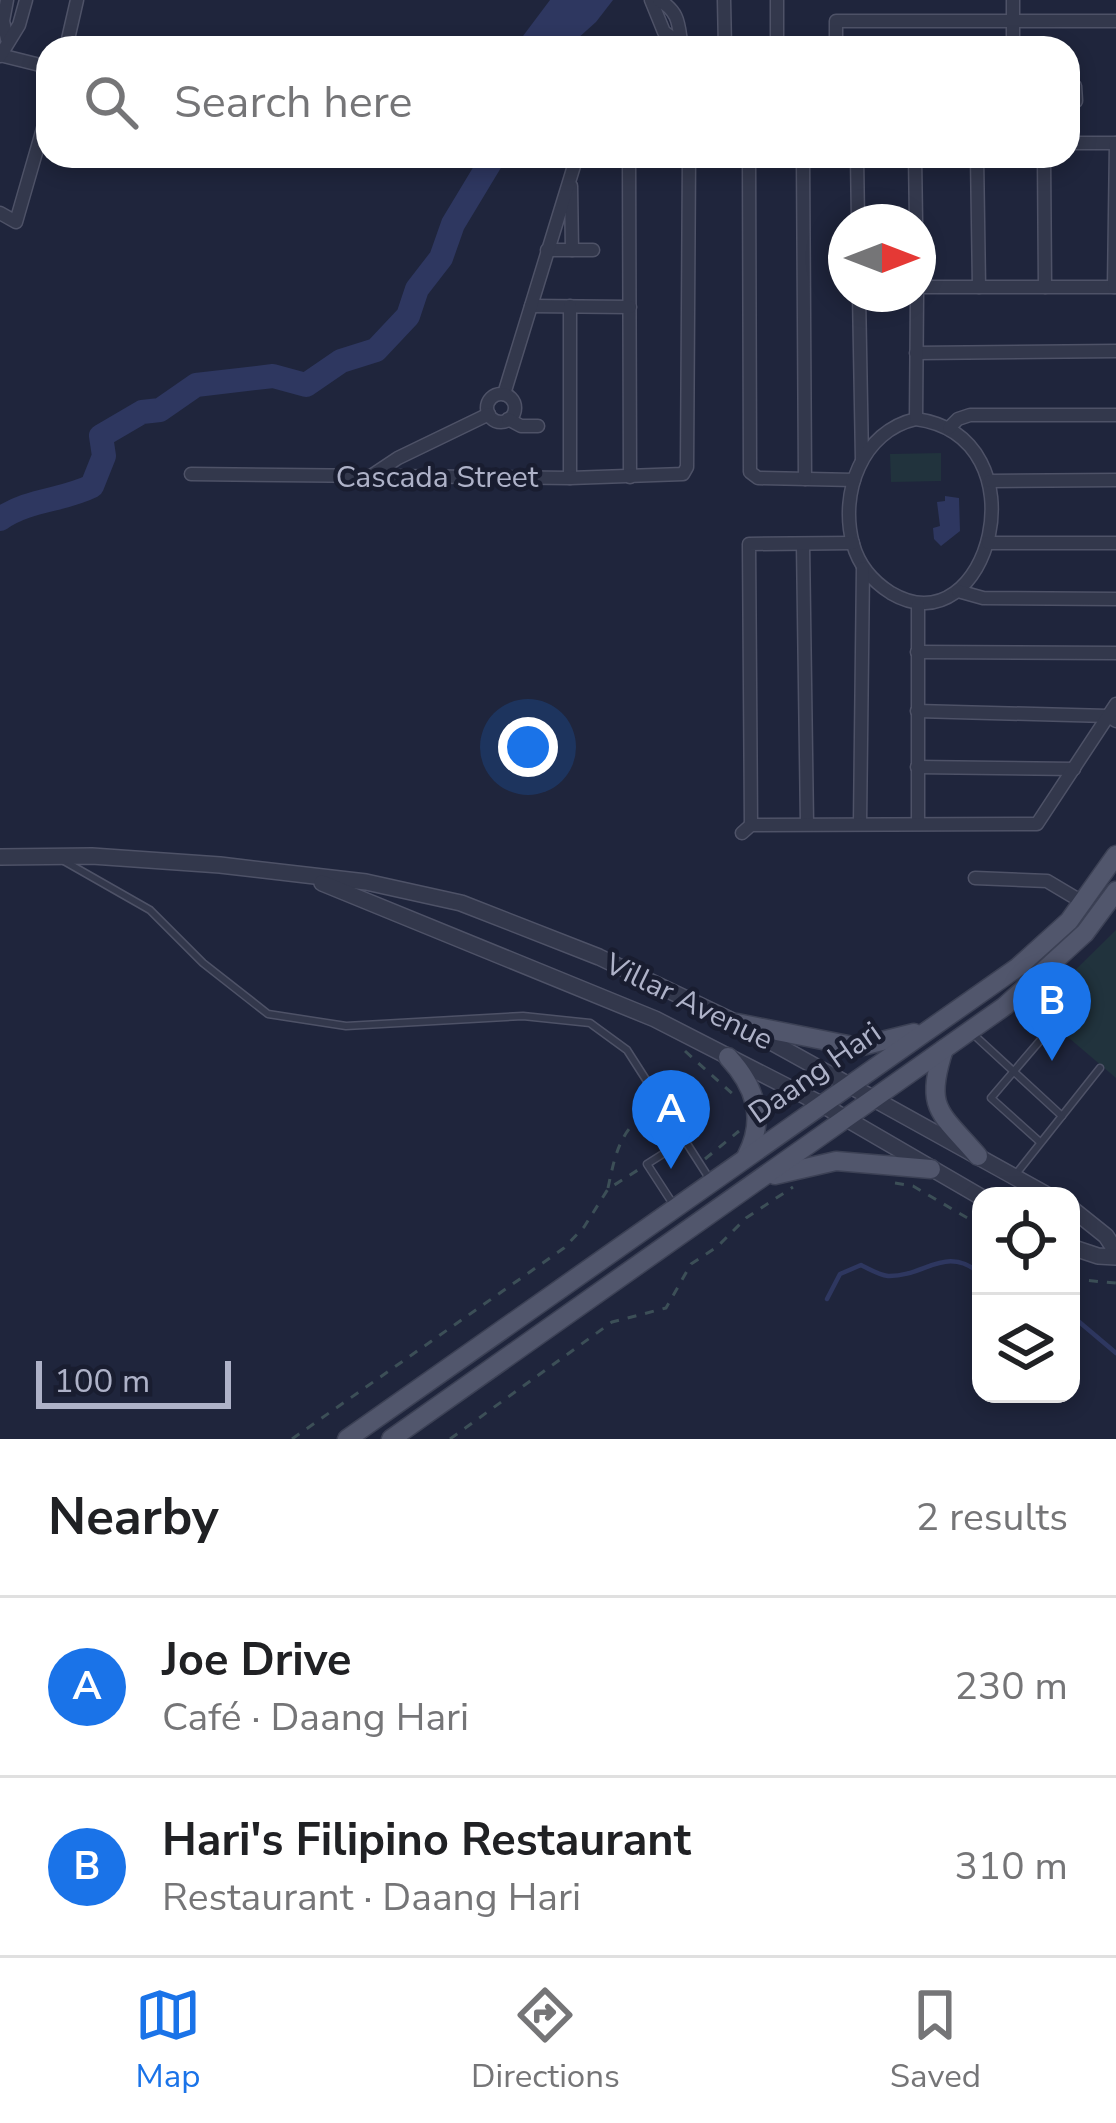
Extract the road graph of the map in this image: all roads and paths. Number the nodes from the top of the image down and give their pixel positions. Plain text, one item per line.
1 (7, 0) edge
2 (26, 0) edge
3 (77, 0) edge
4 (655, 0) edge
5 (724, 0) edge
6 (777, 0) edge
7 (1013, 0) edge
8 (1013, 19) junction
9 (1116, 21) edge
10 (68, 36) edge
11 (681, 36) edge
12 (725, 36) edge
13 (777, 36) edge
14 (836, 36) edge
15 (1013, 36) edge
16 (7, 39) junction
17 (0, 55) edge
18 (36, 64) edge
19 (1080, 143) edge
20 (1116, 143) edge
21 (36, 153) edge
22 (573, 168) edge
23 (629, 168) edge
24 (689, 168) edge
25 (749, 168) edge
26 (803, 168) edge
27 (856, 168) edge
28 (915, 168) edge
29 (977, 168) edge
30 (1044, 168) edge
31 (571, 173) junction
32 (857, 204) edge
33 (916, 204) edge
34 (0, 213) edge
35 (547, 250) junction
36 (572, 250) junction
37 (593, 250) dead end
38 (979, 287) junction
39 (1045, 287) junction
40 (1115, 287) edge
41 (936, 290) edge
42 (531, 306) junction
43 (570, 307) junction
44 (630, 307) junction
45 (859, 312) edge
46 (917, 312) edge
47 (1116, 351) edge
48 (916, 353) junction
49 (504, 394) junction
50 (489, 414) junction
51 (1116, 415) edge
52 (508, 419) junction
53 (916, 419) junction
54 (538, 426) dead end
55 (949, 428) junction
56 (862, 461) junction
57 (191, 474) dead end
58 (370, 476) junction
59 (631, 477) junction
60 (570, 478) junction
61 (805, 479) junction
62 (854, 480) junction
63 (1116, 480) edge
64 (990, 481) junction
65 (988, 542) junction
66 (853, 543) junction
67 (1116, 543) edge
68 (803, 544) junction
69 (863, 568) junction
70 (958, 591) junction
71 (1116, 599) edge
72 (918, 604) junction
73 (917, 652) junction
74 (1116, 653) edge
75 (917, 710) junction
76 (1113, 714) edge
77 (917, 767) junction
78 (1074, 769) junction
79 (918, 823) junction
80 (807, 824) junction
81 (860, 824) junction
82 (1116, 854) edge
83 (55, 856) junction
84 (0, 857) edge
85 (302, 876) junction
86 (975, 878) dead end
87 (1116, 891) edge
88 (1084, 903) junction
89 (1035, 982) junction
90 (737, 1024) junction
91 (930, 1029) junction
92 (970, 1031) junction
93 (944, 1049) junction
94 (687, 1053) dead end
95 (728, 1058) junction
96 (1100, 1068) dead end
97 (1014, 1071) junction
98 (849, 1084) junction
99 (872, 1098) junction
100 (740, 1101) dead end
101 (662, 1103) junction
102 (821, 1104) junction
103 (1061, 1116) junction
104 (844, 1118) junction
105 (746, 1121) dead end
106 (685, 1139) junction
107 (1040, 1142) junction
108 (978, 1156) junction
109 (745, 1159) junction
110 (699, 1162) junction
111 (647, 1164) junction
112 (931, 1169) junction
113 (1014, 1177) junction
114 (759, 1180) junction
115 (711, 1181) junction
116 (804, 1181) dead end
117 (894, 1183) dead end
118 (1032, 1187) edge
119 (608, 1190) junction
120 (972, 1192) edge
121 (675, 1207) junction
122 (1080, 1215) edge
123 (972, 1221) edge
124 (1080, 1248) edge
125 (1116, 1254) edge
126 (1080, 1280) edge
127 (1116, 1283) edge
128 (292, 1439) edge
129 (347, 1439) edge
130 (391, 1439) edge
131 (450, 1439) edge

1 - 16 street
2 - 16 street
3 - 10 street
4 - 11 street
5 - 12 street
6 - 13 street
7 - 8 street
8 - 9 street
8 - 14 street
8 - 15 street
16 - 17 street
17 - 18 street
19 - 20 street
20 - 40 street
21 - 34 street
22 - 31 street
23 - 44 street
24 - 59 street, Cascada Street
25 - 61 street
26 - 61 street
27 - 32 street
28 - 33 street
29 - 38 street
30 - 39 street
31 - 35 street
31 - 36 street
35 - 36 street
35 - 42 street
36 - 37 street
38 - 39 street
38 - 41 street
39 - 40 street
42 - 43 street
42 - 49 street
43 - 44 street
43 - 60 street
44 - 59 street
45 - 56 street
46 - 48 street
47 - 48 street
48 - 53 street
49 - 50 street
49 - 52 street
50 - 52 street
50 - 58 street
51 - 55 street
52 - 54 street
53 - 55 street
53 - 56 street
55 - 64 street
56 - 62 street
57 - 58 street, Cascada Street
58 - 60 street, Cascada Street
59 - 60 street, Cascada Street
61 - 62 street
62 - 66 street
63 - 64 street
64 - 65 street
65 - 67 street
65 - 70 street
66 - 68 street
66 - 69 street
68 - 80 street
68 - 80 street
69 - 72 street
69 - 81 street
70 - 71 street
70 - 72 street
72 - 73 street
73 - 74 street
73 - 75 street
75 - 76 street
75 - 77 street
76 - 78 street
77 - 78 street
77 - 79 street
78 - 79 street
79 - 81 street
80 - 81 street
82 - 88 main road, Daang Hari
83 - 84 street, Villar Avenue
83 - 85 street, Villar Avenue
83 - 101 lane
85 - 90 street, Villar Avenue
85 - 95 street, Villar Avenue
86 - 88 street
87 - 89 main road, Daang Hari
88 - 91 main road, Daang Hari
89 - 92 main road, Daang Hari
89 - 97 lane
90 - 91 main road
90 - 98 street, Villar Avenue
91 - 98 main road, Daang Hari
92 - 93 main road, Daang Hari
92 - 97 lane
93 - 99 main road, Daang Hari
93 - 108 main road
94 - 100 path
95 - 102 street, Villar Avenue
95 - 109 main road
96 - 103 lane
97 - 103 lane
97 - 107 lane
98 - 99 street, Villar Avenue
98 - 102 main road, Daang Hari
99 - 104 main road, Daang Hari
99 - 108 street, Villar Avenue
101 - 106 lane
101 - 119 path
102 - 104 street, Villar Avenue
102 - 109 main road, Daang Hari
103 - 107 lane
104 - 112 street, Villar Avenue
104 - 114 main road, Daang Hari
105 - 110 path
106 - 110 lane
106 - 111 lane
107 - 113 lane
108 - 113 street, Villar Avenue
109 - 115 main road, Daang Hari
110 - 115 lane
111 - 119 path
111 - 121 lane
112 - 114 main road
112 - 120 street, Villar Avenue
113 - 118 street, Villar Avenue
114 - 130 main road, Daang Hari
115 - 121 main road, Daang Hari
116 - 131 path
117 - 123 path
119 - 128 path
121 - 129 main road, Daang Hari
122 - 125 street
124 - 125 street
126 - 127 path

